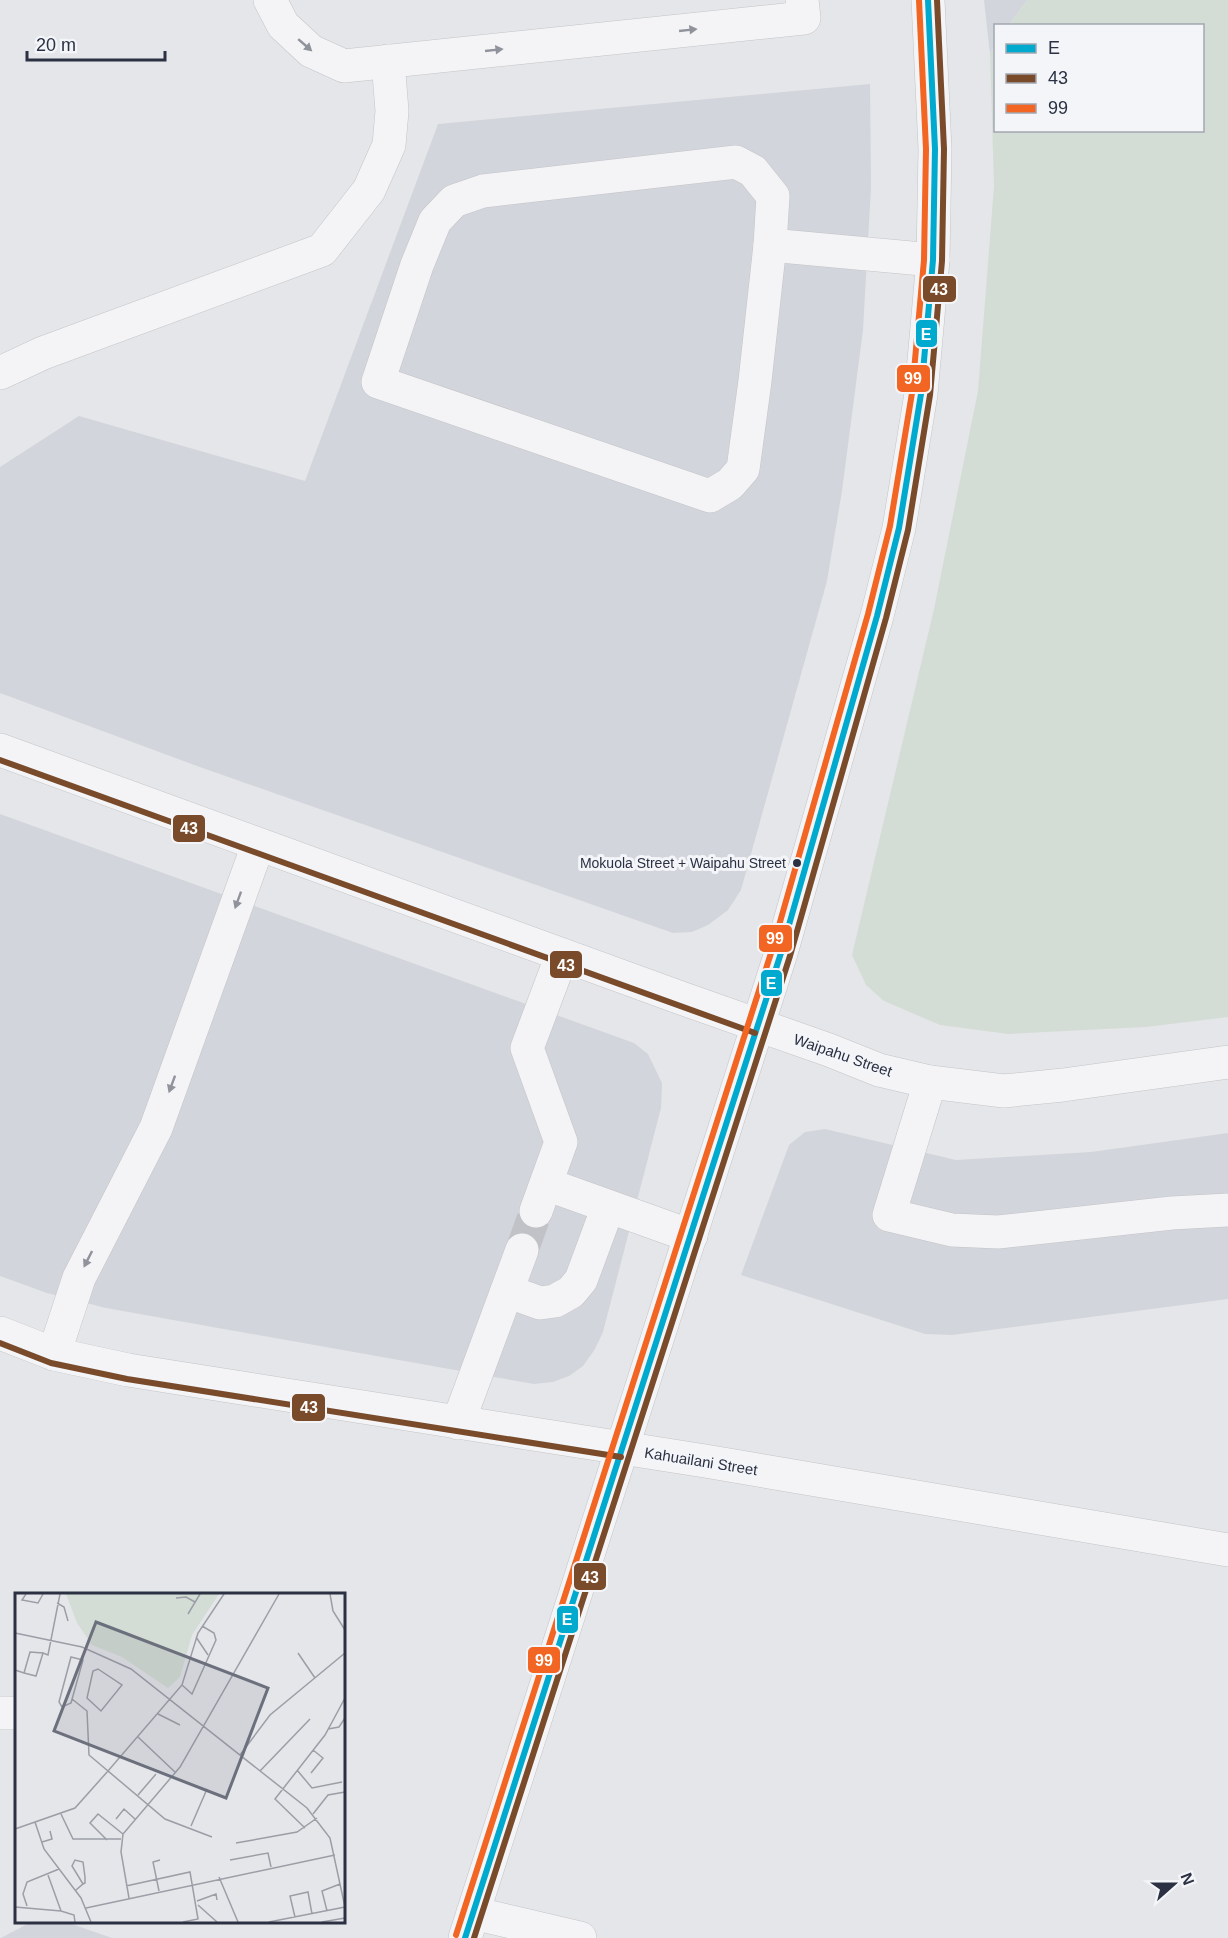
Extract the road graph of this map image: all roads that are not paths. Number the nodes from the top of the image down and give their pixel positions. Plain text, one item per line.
1 (270, 0) edge
2 (802, 0) edge
3 (928, 0) edge
4 (388, 61) junction
5 (770, 245) junction
6 (933, 260) junction
7 (0, 373) edge
8 (0, 750) edge
9 (258, 845) junction
10 (562, 955) junction
11 (758, 1025) junction
12 (1228, 1062) edge
13 (930, 1082) junction
14 (608, 1207) junction
15 (1228, 1209) edge
16 (691, 1236) junction
17 (522, 1250) tunnel mouth
18 (507, 1291) junction
19 (0, 1333) edge
20 (54, 1354) junction
21 (458, 1423) junction
22 (622, 1448) junction
23 (1228, 1550) edge
24 (469, 1926) edge
25 (580, 1938) edge

1 -> 4 street
4 -> 2 street
3 - 6 street
4 - 7 street
5 - 5 street
5 - 6 street
6 - 11 street
8 - 9 street, Waipahu Street
9 - 10 street, Waipahu Street
9 -> 20 street
10 - 11 street, Waipahu Street
10 - 14 street
11 - 13 street, Waipahu Street
11 - 16 street
12 - 13 street, Waipahu Street
13 - 15 street
14 - 16 street
14 - 18 street
16 - 22 street
17 - 18 street
18 - 21 street
19 - 20 street, Kahuailani Street
20 - 21 street, Kahuailani Street
21 - 22 street, Kahuailani Street
22 - 23 street, Kahuailani Street
22 - 24 street
24 - 25 street

